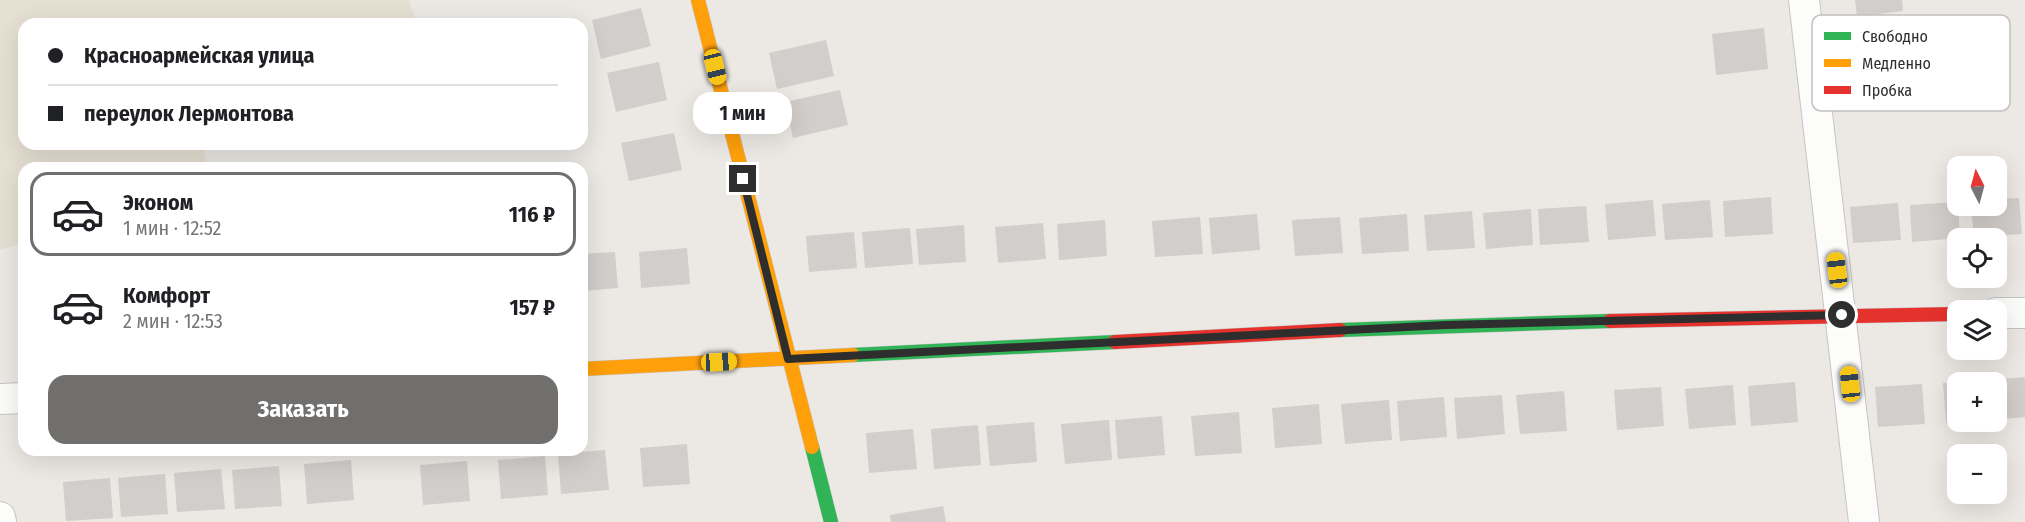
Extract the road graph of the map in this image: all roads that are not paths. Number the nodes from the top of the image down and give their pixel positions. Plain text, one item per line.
1 (698, 0) edge
2 (1804, 0) edge
3 (1812, 66) edge
4 (1817, 111) edge
5 (2007, 313) edge
6 (2025, 313) edge
7 (1947, 314) edge
8 (1842, 315) junction
9 (788, 359) junction
10 (588, 369) edge
11 (18, 398) edge
12 (0, 399) edge
13 (0, 517) edge
14 (1, 522) edge
15 (831, 522) edge
16 (1864, 522) edge

1 - 9 street
2 - 3 street
4 - 8 street
5 - 6 street
7 - 8 street
8 - 9 street
8 - 16 street
9 - 10 street
9 - 15 street
11 - 12 street
13 - 14 street

